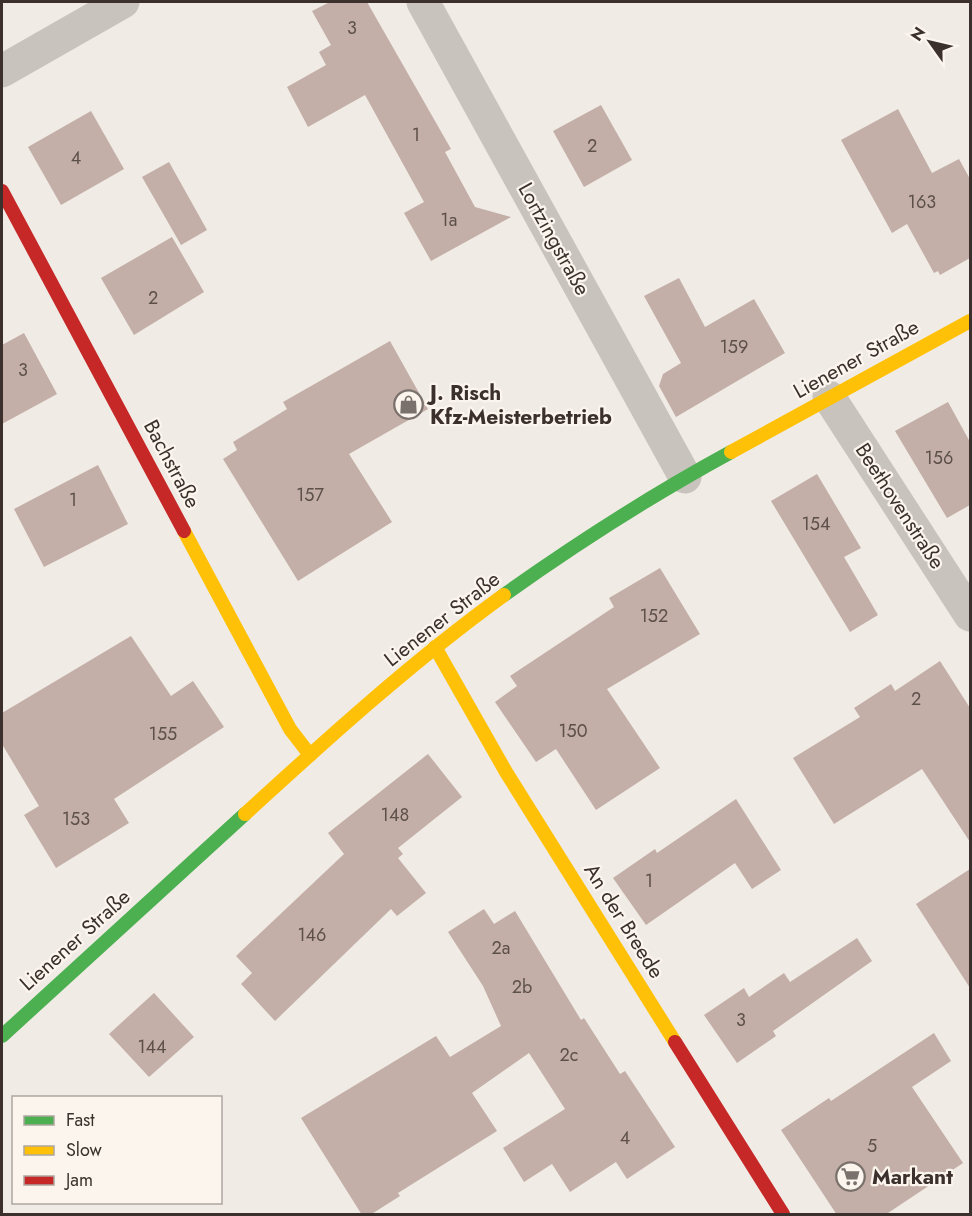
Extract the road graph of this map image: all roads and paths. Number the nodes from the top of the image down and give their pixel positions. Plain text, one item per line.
1 (123, 2) edge
2 (423, 2) edge
3 (2, 71) edge
4 (2, 191) edge
5 (970, 321) edge
6 (829, 397) junction
7 (685, 477) junction
8 (970, 615) edge
9 (435, 647) junction
10 (310, 755) junction
11 (2, 1036) edge
12 (783, 1215) edge

1 - 3 street
2 - 7 street, Lortzingstraße
4 - 10 street, Bachstraße
5 - 6 street, Lienener Straße
6 - 7 street, Lienener Straße
6 - 8 street, Beethovenstraße
7 - 9 street, Lienener Straße
9 - 10 street, Lienener Straße
9 - 12 street, An der Breede
10 - 11 street, Lienener Straße

